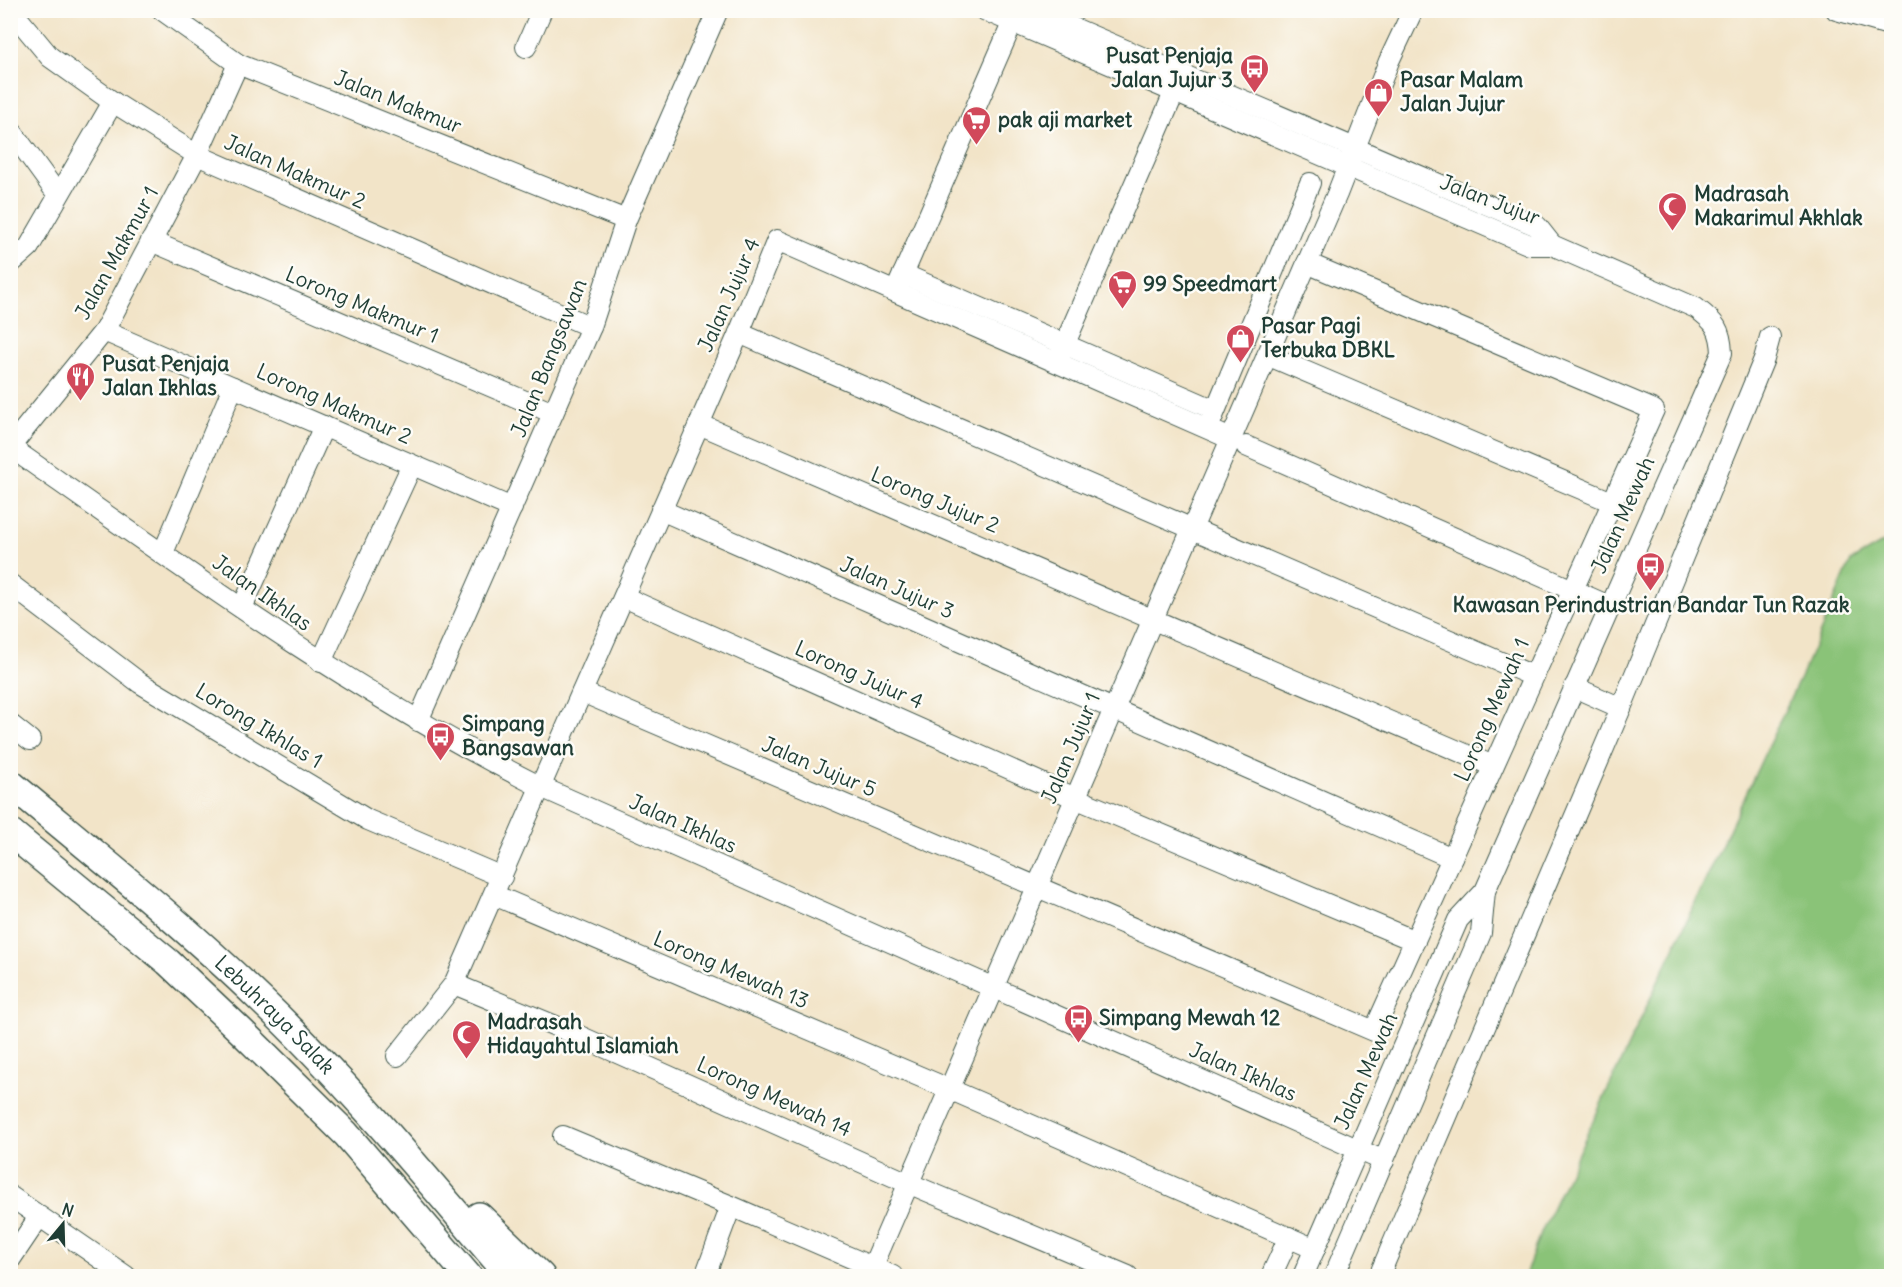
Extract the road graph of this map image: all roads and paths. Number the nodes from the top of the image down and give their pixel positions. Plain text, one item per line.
1 (11, 10) edge
2 (162, 10) edge
3 (542, 10) edge
4 (718, 10) edge
5 (984, 10) edge
6 (1032, 10) edge
7 (1413, 10) edge
8 (1836, 10) edge
9 (1016, 17) edge
10 (1892, 26) edge
11 (526, 47) dead end
12 (238, 64) junction
13 (1174, 93) junction
14 (113, 102) junction
15 (10, 129) edge
16 (1354, 150) junction
17 (197, 155) junction
18 (1347, 168) junction
19 (1310, 183) dead end
20 (58, 195) junction
21 (626, 220) junction
22 (151, 241) junction
23 (1552, 246) junction
24 (10, 264) edge
25 (1307, 264) junction
26 (899, 283) junction
27 (591, 327) junction
28 (104, 331) junction
29 (739, 333) junction
30 (1770, 338) dead end
31 (1065, 344) junction
32 (1267, 355) junction
33 (1057, 363) junction
34 (233, 387) junction
35 (1215, 410) junction
36 (553, 413) junction
37 (699, 423) junction
38 (324, 426) junction
39 (1208, 428) junction
40 (1238, 443) junction
41 (11, 447) edge
42 (412, 465) junction
43 (1612, 501) junction
44 (512, 508) junction
45 (661, 510) junction
46 (1192, 528) junction
47 (163, 553) junction
48 (10, 584) edge
49 (1572, 590) junction
50 (624, 597) junction
51 (1609, 606) junction
52 (242, 608) junction
53 (1152, 620) junction
54 (321, 662) junction
55 (1533, 676) junction
56 (1574, 687) junction
57 (582, 692) junction
58 (1621, 708) junction
59 (1114, 709) junction
60 (418, 721) junction
61 (10, 724) edge
62 (30, 740) dead end
63 (1493, 766) junction
64 (10, 783) edge
65 (541, 788) junction
66 (1075, 798) junction
67 (10, 832) edge
68 (1452, 858) junction
69 (498, 886) junction
70 (1037, 886) junction
71 (1485, 891) junction
72 (1415, 941) junction
73 (454, 984) junction
74 (993, 988) junction
75 (1374, 1031) joint
76 (397, 1056) dead end
77 (949, 1089) junction
78 (362, 1102) junction
79 (346, 1134) junction
80 (563, 1136) dead end
81 (1358, 1150) junction
82 (1384, 1161) junction
83 (908, 1183) junction
84 (10, 1196) edge
85 (731, 1206) junction
86 (39, 1217) junction
87 (1289, 1238) junction
88 (1315, 1249) junction
89 (10, 1260) edge
90 (872, 1268) junction
91 (126, 1276) edge
92 (444, 1276) edge
93 (468, 1276) edge
94 (510, 1276) edge
95 (541, 1276) edge
96 (705, 1276) edge
97 (893, 1276) edge
98 (1128, 1276) edge
99 (1270, 1276) edge
100 (1303, 1276) edge
101 (1334, 1276) edge
102 (1379, 1276) edge

1 - 14 street, Jalan Makmur 2
2 - 12 street, Jalan Makmur
3 - 11 street
4 - 21 street, Jalan Bangsawan
5 - 9 street, Jalan Jujur
6 - 16 street, Jalan Jujur
7 - 16 street, Jalan Jujur 1
8 - 10 street
9 - 13 street, Jalan Jujur
9 - 26 street
12 - 17 street, Jalan Makmur 1
12 - 21 street, Jalan Makmur
13 - 18 street, Jalan Jujur
13 - 31 street
14 - 17 street, Jalan Makmur 2
14 - 20 street
15 - 20 street
16 - 18 street, Jalan Jujur 1
16 - 23 street, Jalan Jujur
17 - 22 street, Jalan Makmur 1
17 - 27 street, Jalan Makmur 2
18 - 23 street, Jalan Jujur
18 - 25 street, Jalan Jujur 1
19 - 35 street
20 - 24 street
21 - 27 street, Jalan Bangsawan
22 - 28 street, Jalan Makmur 1
22 - 36 street, Lorong Makmur 1
23 - 51 street, Jalan Mewah
25 - 32 street, Jalan Jujur 1
25 - 43 street, Lorong Mewah 1
26 - 29 street, Jalan Jujur 4
26 - 31 street
26 - 33 street, Jalan Jujur 4
27 - 36 street, Jalan Bangsawan
28 - 34 street, Lorong Makmur 2
28 - 41 street, Jalan Makmur 1
29 - 37 street, Jalan Jujur 4
29 - 46 street
30 - 58 street
31 - 33 street
31 - 35 street
32 - 40 street, Jalan Jujur 1
32 - 43 street
33 - 39 street, Jalan Jujur 4
34 - 38 street, Lorong Makmur 2
34 - 47 street
35 - 39 street
36 - 44 street, Jalan Bangsawan
37 - 45 street, Jalan Jujur 4
37 - 53 street, Lorong Jujur 2
38 - 42 street, Lorong Makmur 2
38 - 52 street
39 - 40 street, Jalan Jujur 4
40 - 46 street, Jalan Jujur 1
40 - 49 street, Jalan Jujur 4
41 - 47 street, Jalan Ikhlas
42 - 44 street, Lorong Makmur 2
42 - 54 street
43 - 49 street, Lorong Mewah 1
44 - 60 street, Jalan Bangsawan
45 - 50 street, Jalan Jujur 4
45 - 59 street, Jalan Jujur 3
46 - 53 street, Jalan Jujur 1
46 - 55 street
47 - 52 street, Jalan Ikhlas
48 - 69 street, Lorong Ikhlas 1
49 - 51 street, Jalan Jujur 4
49 - 55 street, Lorong Mewah 1
50 - 57 street, Jalan Jujur 4
50 - 66 street, Lorong Jujur 4
51 - 56 street, Jalan Mewah
52 - 54 street, Jalan Ikhlas
53 - 59 street, Jalan Jujur 1
53 - 63 street, Lorong Jujur 2
54 - 60 street, Jalan Ikhlas
55 - 63 street, Lorong Mewah 1
56 - 58 street
56 - 71 street, Jalan Mewah
57 - 65 street, Jalan Jujur 4
57 - 70 street, Jalan Jujur 5
58 - 102 street
59 - 66 street, Jalan Jujur 1
59 - 68 street, Jalan Jujur 3
60 - 65 street, Jalan Ikhlas
61 - 62 street
63 - 68 street, Lorong Mewah 1
64 - 78 highway, Lebuhraya Salak
65 - 69 street
65 - 74 street, Jalan Ikhlas
66 - 70 street, Jalan Jujur 1
66 - 72 street, Lorong Jujur 4
67 - 79 highway, Lebuhraya Salak
68 - 72 street, Lorong Mewah 1
69 - 73 street
69 - 77 street, Lorong Mewah 13
70 - 74 street, Jalan Jujur 1
70 - 75 street, Jalan Jujur 5
71 - 81 street, Jalan Mewah
71 - 82 street, Jalan Mewah
72 - 75 street, Lorong Mewah 1
73 - 76 street
73 - 83 street, Lorong Mewah 14
74 - 77 street, Jalan Jujur 1
74 - 81 street, Jalan Ikhlas
77 - 83 street, Jalan Jujur 1
77 - 87 street, Lorong Mewah 13
78 - 94 highway, Lebuhraya Salak
78 - 95 highway
79 - 92 highway
79 - 93 highway, Lebuhraya Salak
80 - 85 street
81 - 82 street, Jalan Ikhlas
81 - 88 street, Jalan Mewah
82 - 101 street, Jalan Mewah
83 - 90 street, Jalan Jujur 1
83 - 98 street, Lorong Mewah 14
84 - 86 street
85 - 90 street
85 - 96 street
86 - 89 street
86 - 91 street
87 - 88 street, Lorong Mewah 13
87 - 99 street
88 - 100 street, Jalan Mewah
90 - 97 street

